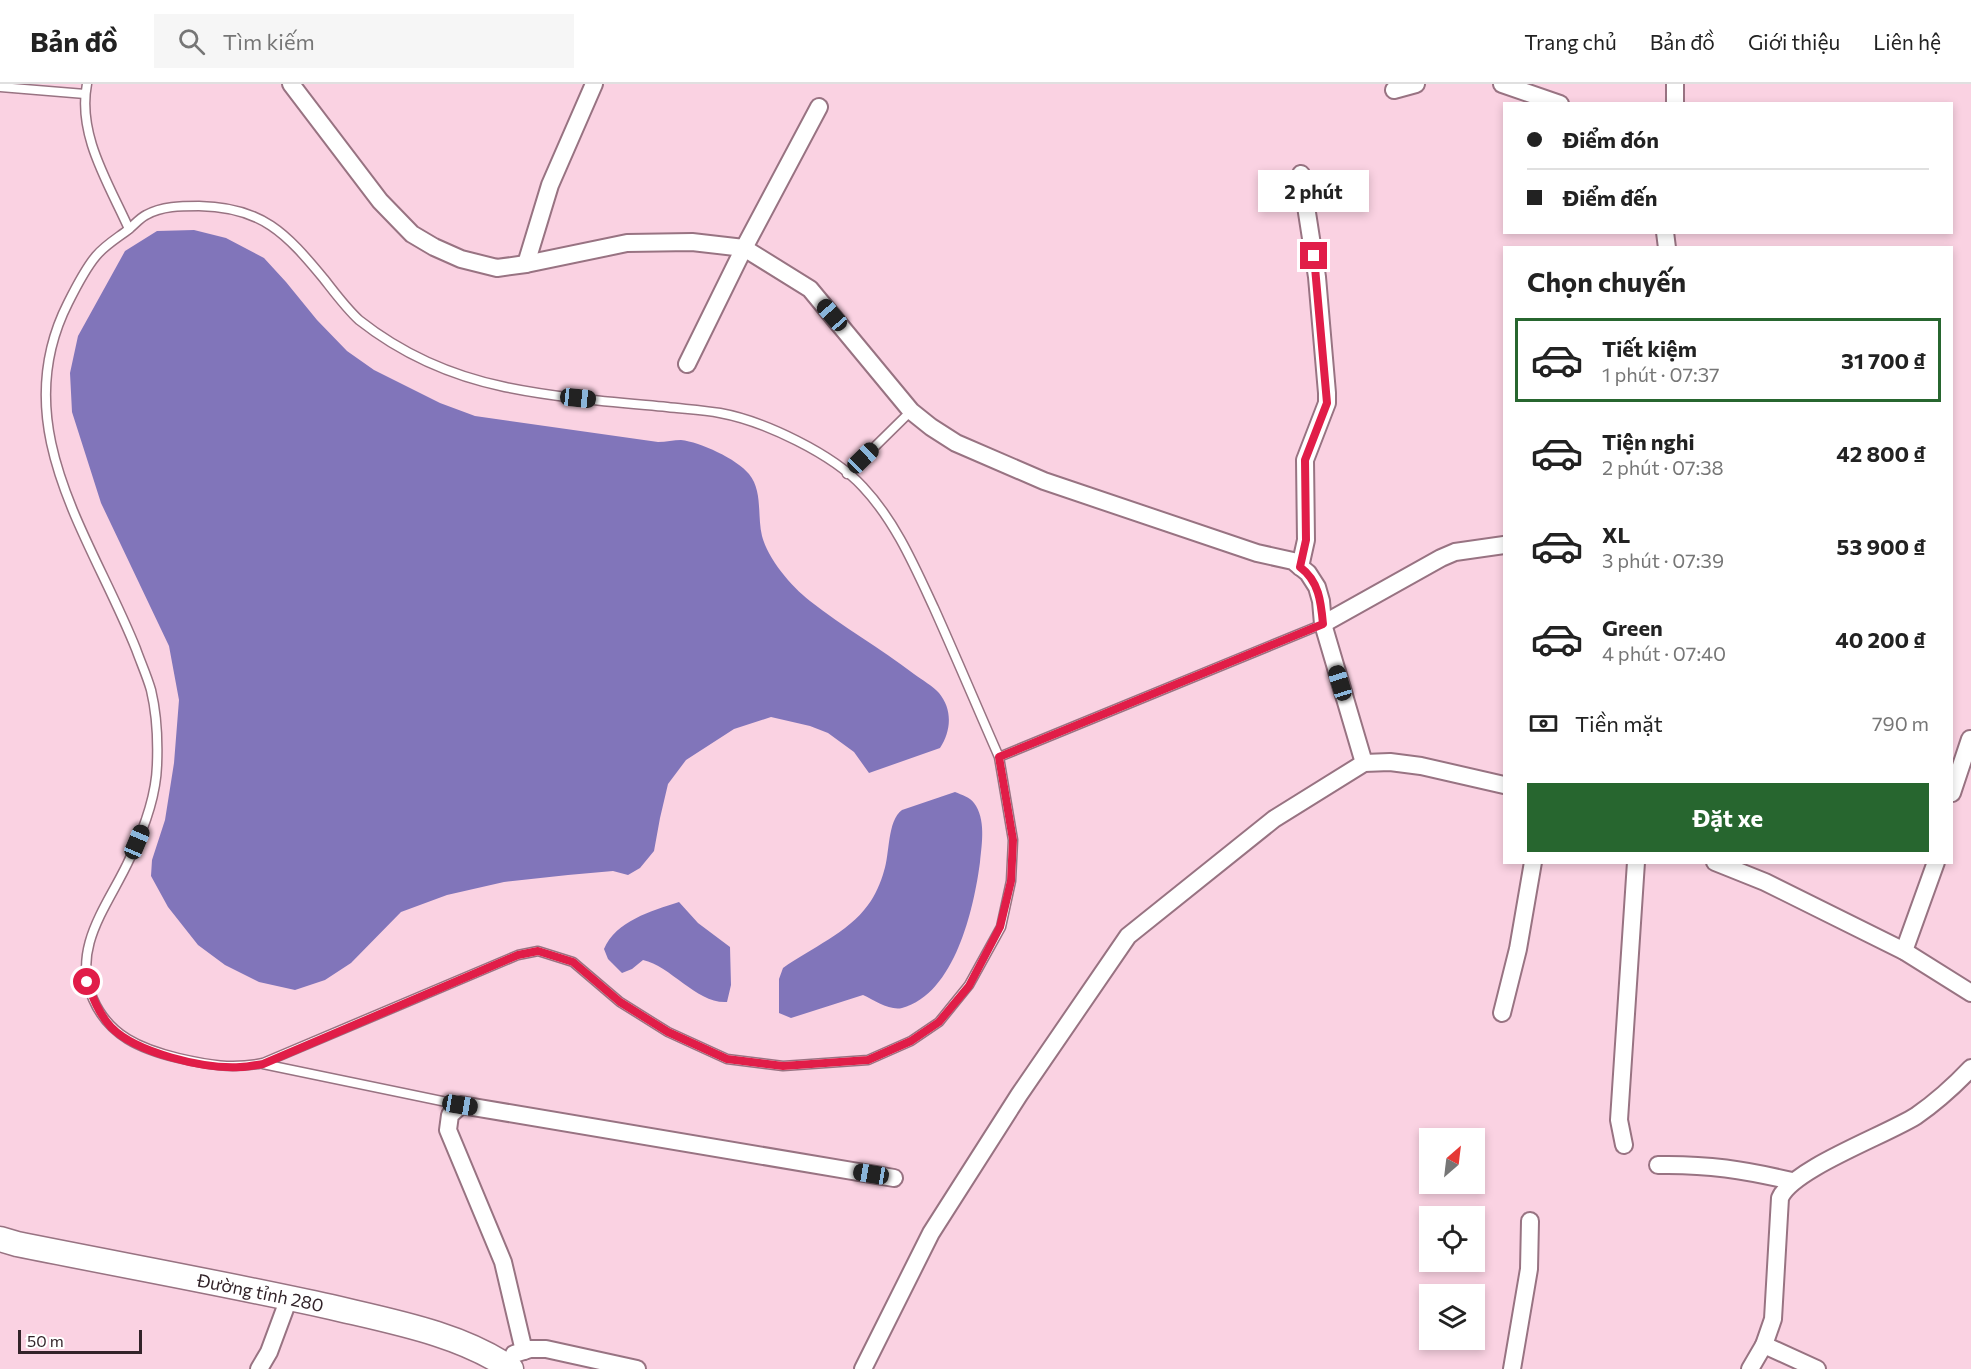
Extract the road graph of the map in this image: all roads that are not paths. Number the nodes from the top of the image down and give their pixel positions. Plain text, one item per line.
1 (87, 84) edge
2 (291, 84) edge
3 (594, 84) edge
4 (1416, 84) edge
5 (1502, 84) edge
6 (1675, 84) edge
7 (0, 87) edge
8 (1394, 90) dead end
9 (85, 94) junction
10 (1554, 102) edge
11 (1675, 102) edge
12 (819, 107) dead end
13 (1301, 174) dead end
14 (129, 229) junction
15 (744, 248) junction
16 (526, 264) junction
17 (687, 364) dead end
18 (911, 411) junction
19 (847, 474) junction
20 (1503, 545) edge
21 (1300, 567) junction
22 (1323, 624) junction
23 (1970, 739) edge
24 (999, 757) junction
25 (1364, 763) junction
26 (1503, 785) edge
27 (1953, 790) edge
28 (1533, 864) edge
29 (1636, 864) edge
30 (1720, 864) edge
31 (1935, 864) edge
32 (1904, 951) junction
33 (1971, 993) edge
34 (1503, 1012) dead end
35 (263, 1064) junction
36 (1971, 1068) edge
37 (460, 1105) junction
38 (1624, 1145) dead end
39 (1658, 1166) dead end
40 (894, 1178) dead end
41 (1792, 1181) junction
42 (1530, 1221) dead end
43 (0, 1239) edge
44 (289, 1298) junction
45 (1764, 1345) junction
46 (510, 1359) edge
47 (259, 1369) edge
48 (637, 1369) edge
49 (863, 1369) edge
50 (1512, 1369) edge
51 (1750, 1369) edge
52 (1818, 1369) edge

1 - 9 lane
2 - 16 street
3 - 16 street
4 - 8 street
5 - 10 street
6 - 11 street
7 - 9 lane
9 - 14 lane
12 - 15 street
13 - 21 street
14 - 19 lane
14 - 35 lane
15 - 16 street
15 - 17 street
15 - 18 street
18 - 19 lane
18 - 21 street
19 - 24 lane
20 - 22 street
21 - 22 street
22 - 24 lane
22 - 25 street
23 - 27 street
24 - 35 lane
25 - 26 street
25 - 49 street
28 - 34 street
29 - 38 street
30 - 32 street
31 - 32 street
32 - 33 street
35 - 37 lane
36 - 41 street
37 - 40 street
37 - 46 street
39 - 41 street
41 - 45 street
42 - 50 street
43 - 44 main road, Đường tỉnh 280
44 - 46 main road, Đường tỉnh 280
44 - 47 street
45 - 51 street
45 - 52 street
46 - 48 street

